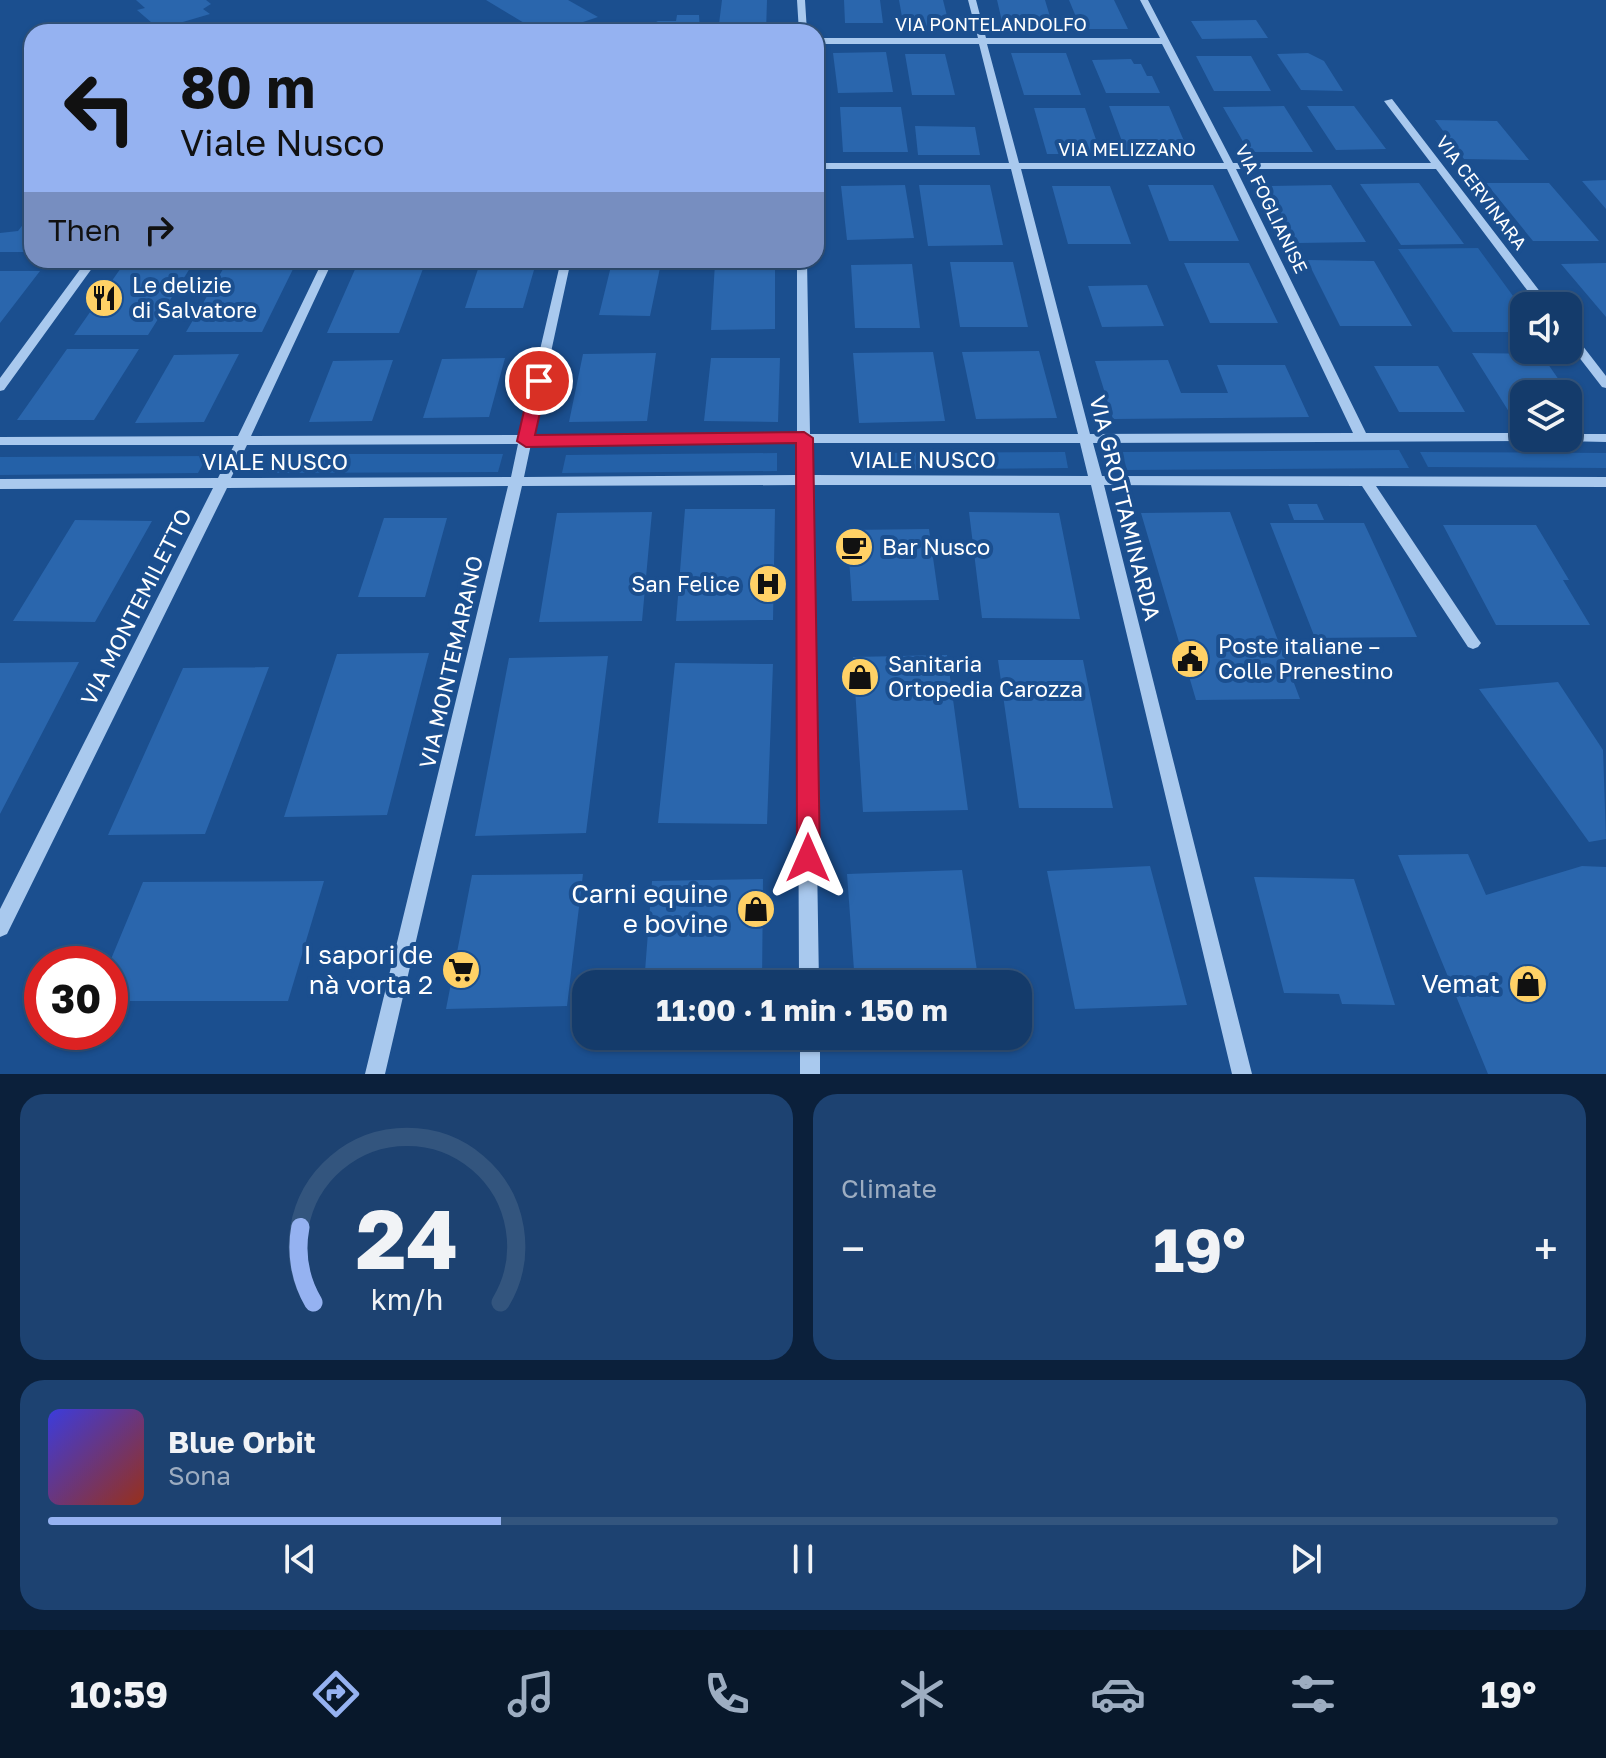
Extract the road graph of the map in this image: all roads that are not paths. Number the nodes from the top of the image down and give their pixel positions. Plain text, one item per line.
1 (801, 0) edge
2 (972, 0) edge
3 (1144, 0) edge
4 (802, 24) edge
5 (824, 41) edge
6 (984, 41) junction
7 (1165, 41) junction
8 (1389, 101) dead end
9 (824, 166) edge
10 (1016, 166) junction
11 (1230, 166) junction
12 (1437, 166) junction
13 (87, 268) edge
14 (324, 268) edge
15 (564, 268) edge
16 (802, 268) edge
17 (1534, 292) edge
18 (1582, 353) edge
19 (1606, 384) edge
20 (0, 387) edge
21 (1361, 436) junction
22 (1084, 437) junction
23 (1510, 437) edge
24 (804, 438) junction
25 (1582, 438) edge
26 (1606, 438) edge
27 (0, 441) edge
28 (241, 441) junction
29 (526, 441) junction
30 (1096, 480) junction
31 (805, 481) junction
32 (1366, 481) junction
33 (223, 482) junction
34 (516, 482) junction
35 (1606, 482) edge
36 (0, 484) edge
37 (1473, 643) dead end
38 (0, 928) edge
39 (809, 970) edge
40 (810, 1050) edge
41 (375, 1074) edge
42 (810, 1074) edge
43 (1242, 1074) edge

1 - 4 street
2 - 6 street, VIA GROTTAMINARDA
3 - 7 street, VIA FOGLIANISE
5 - 6 street, VIA PONTELANDOLFO
6 - 7 street, VIA PONTELANDOLFO
6 - 10 street, VIA GROTTAMINARDA
7 - 11 street, VIA FOGLIANISE
8 - 12 street, VIA CERVINARA
9 - 10 street, VIA MELIZZANO
10 - 11 street, VIA MELIZZANO
10 - 22 street, VIA GROTTAMINARDA
11 - 12 street, VIA MELIZZANO
11 - 21 street, VIA FOGLIANISE
12 - 17 street, VIA CERVINARA
13 - 20 street
14 - 28 street, VIA MONTEMILETTO
15 - 29 street, VIA MONTEMARANO
16 - 24 street
18 - 19 street
21 - 22 street, VIALE NUSCO
21 - 23 street, VIALE NUSCO
22 - 24 street, VIALE NUSCO
22 - 30 street, VIA GROTTAMINARDA
24 - 29 street, VIALE NUSCO
24 - 31 street
25 - 26 street
27 - 28 street, VIALE NUSCO
28 - 29 street, VIALE NUSCO
28 - 33 street, VIA MONTEMILETTO
29 - 34 street, VIA MONTEMARANO
30 - 31 street, VIALE NUSCO
30 - 32 street, VIALE NUSCO
30 - 43 street, VIA GROTTAMINARDA
31 - 34 street, VIALE NUSCO
31 - 39 street
32 - 35 street, VIALE NUSCO
32 - 37 street
33 - 34 street, VIALE NUSCO
33 - 36 street, VIALE NUSCO
33 - 38 street, VIA MONTEMILETTO
34 - 41 street, VIA MONTEMARANO
40 - 42 street

